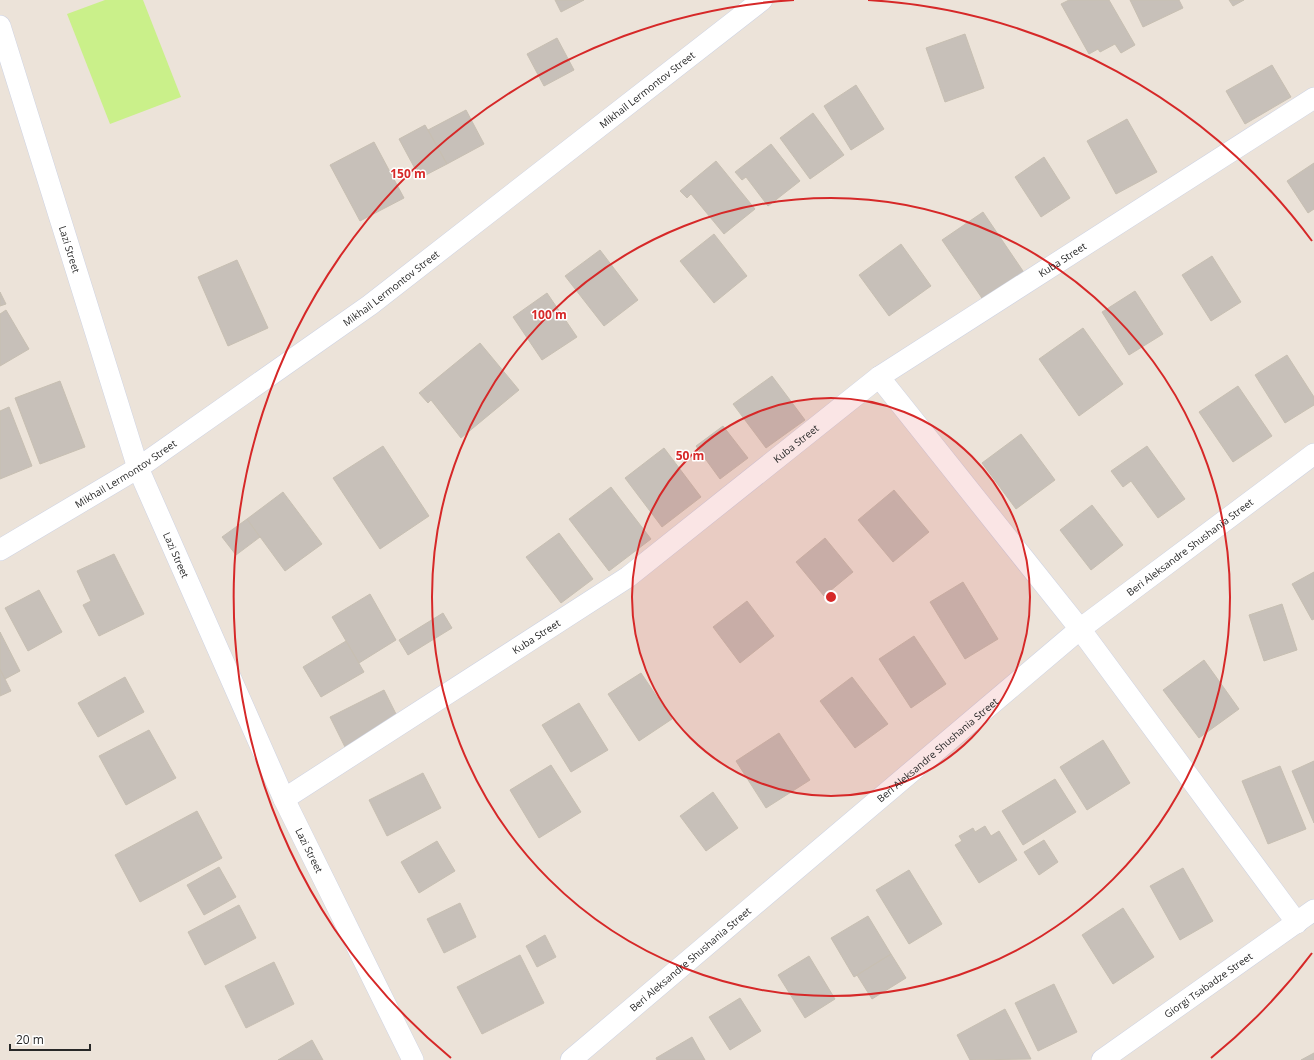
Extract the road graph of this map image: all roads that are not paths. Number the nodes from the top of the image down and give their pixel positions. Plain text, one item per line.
1 (762, 0) edge
2 (0, 26) edge
3 (1314, 98) edge
4 (879, 377) junction
5 (1314, 454) edge
6 (138, 468) junction
7 (0, 550) edge
8 (1080, 629) junction
9 (284, 799) junction
10 (1314, 910) edge
11 (1297, 923) junction
12 (413, 1060) edge
13 (571, 1060) edge
14 (1102, 1060) edge

1 - 6 street, Mikhail Lermontov Street
2 - 6 street, Lazi Street
3 - 4 street, Kuba Street
4 - 8 street
4 - 9 street, Kuba Street
5 - 8 street, Beri Aleksandre Shushania Street
6 - 7 street, Mikhail Lermontov Street
6 - 9 street, Lazi Street
8 - 11 street
8 - 13 street, Beri Aleksandre Shushania Street
9 - 12 street, Lazi Street
10 - 11 street, Giorgi Tsabadze Street
11 - 14 street, Giorgi Tsabadze Street

